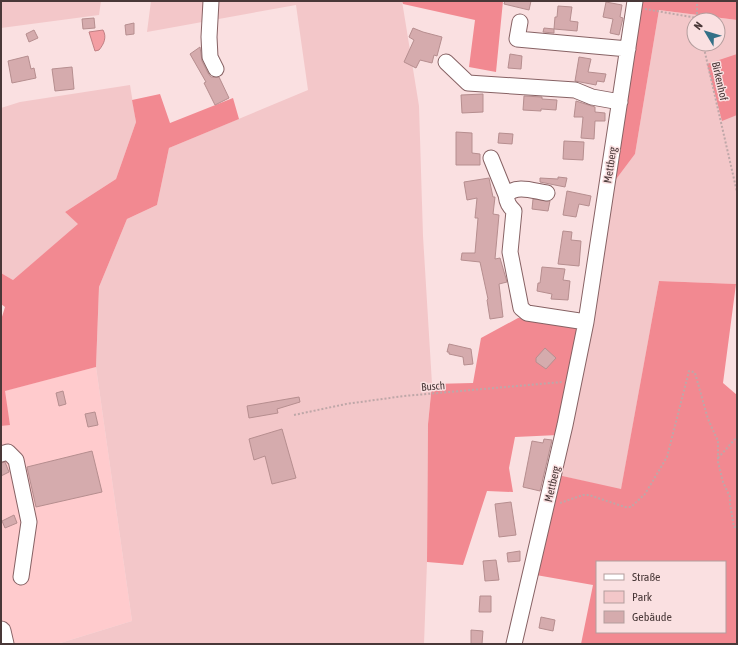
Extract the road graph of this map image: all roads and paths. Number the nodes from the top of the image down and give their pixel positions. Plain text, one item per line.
1 (211, 1) edge
2 (697, 1) edge
3 (635, 4) edge
4 (697, 12) edge
5 (686, 16) edge
6 (520, 22) dead end
7 (628, 49) junction
8 (705, 52) edge
9 (446, 62) dead end
10 (216, 68) dead end
11 (620, 102) junction
12 (491, 158) dead end
13 (737, 192) edge
14 (547, 193) dead end
15 (506, 195) junction
16 (586, 322) junction
17 (575, 380) junction
18 (294, 415) dead end
19 (737, 438) edge
20 (1, 454) edge
21 (718, 458) junction
22 (546, 507) junction
23 (737, 527) edge
24 (21, 578) dead end
25 (1, 631) edge
26 (4, 644) edge
27 (514, 644) edge

1 - 10 street
2 - 4 path
3 - 5 path
3 - 7 street, Mettberg
6 - 7 street
7 - 11 street, Mettberg
8 - 13 path, Birkenhof
9 - 11 street
11 - 16 street, Mettberg
12 - 15 street
14 - 15 street
15 - 16 street
16 - 17 street, Mettberg
17 - 18 path, Busch
17 - 22 street, Mettberg
19 - 21 path
20 - 24 street
21 - 22 path
21 - 23 path
22 - 27 street, Mettberg
25 - 26 main road

